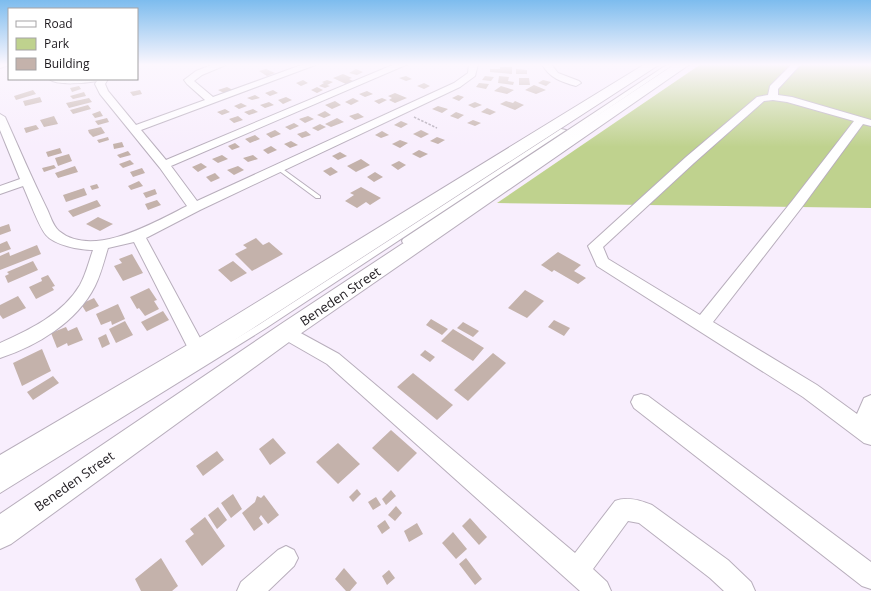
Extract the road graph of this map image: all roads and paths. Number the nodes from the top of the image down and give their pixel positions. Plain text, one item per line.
1 (103, 92) edge
2 (201, 92) edge
3 (238, 92) edge
4 (338, 92) edge
5 (443, 92) edge
6 (610, 92) edge
7 (622, 92) edge
8 (631, 92) edge
9 (643, 92) edge
10 (773, 92) edge
11 (774, 97) junction
12 (212, 101) junction
13 (403, 111) junction
14 (0, 117) edge
15 (865, 122) edge
16 (437, 128) dead end
17 (134, 129) junction
18 (5, 140) edge
19 (164, 165) junction
20 (280, 169) junction
21 (27, 181) junction
22 (0, 190) edge
23 (318, 197) dead end
24 (195, 207) junction
25 (138, 236) junction
26 (102, 246) junction
27 (313, 304) dead end
28 (702, 324) junction
29 (286, 332) junction
30 (0, 351) edge
31 (198, 351) junction
32 (641, 402) dead end
33 (871, 404) edge
34 (866, 432) edge
35 (0, 470) edge
36 (0, 488) edge
37 (0, 533) edge
38 (286, 558) dead end
39 (576, 570) junction
40 (871, 577) edge
41 (250, 591) edge
42 (598, 591) edge
43 (742, 591) edge

1 - 17 street
2 - 12 street
3 - 12 street
4 - 19 street
5 - 13 street
6 - 31 main road
7 - 36 lane
8 - 27 lane
9 - 29 main road, Beneden Street
10 - 11 street
11 - 15 street
11 - 28 street
12 - 17 street
13 - 16 path
13 - 20 street
14 - 18 street
15 - 28 street
17 - 19 street
18 - 21 street
19 - 24 street
20 - 23 lane
20 - 24 street
21 - 22 street
21 - 26 street
24 - 25 street
25 - 26 street
25 - 31 street
26 - 30 street
28 - 34 street
29 - 37 main road, Beneden Street
29 - 39 street
31 - 35 main road
32 - 40 street
33 - 34 street
38 - 41 street
39 - 42 street
39 - 43 street

